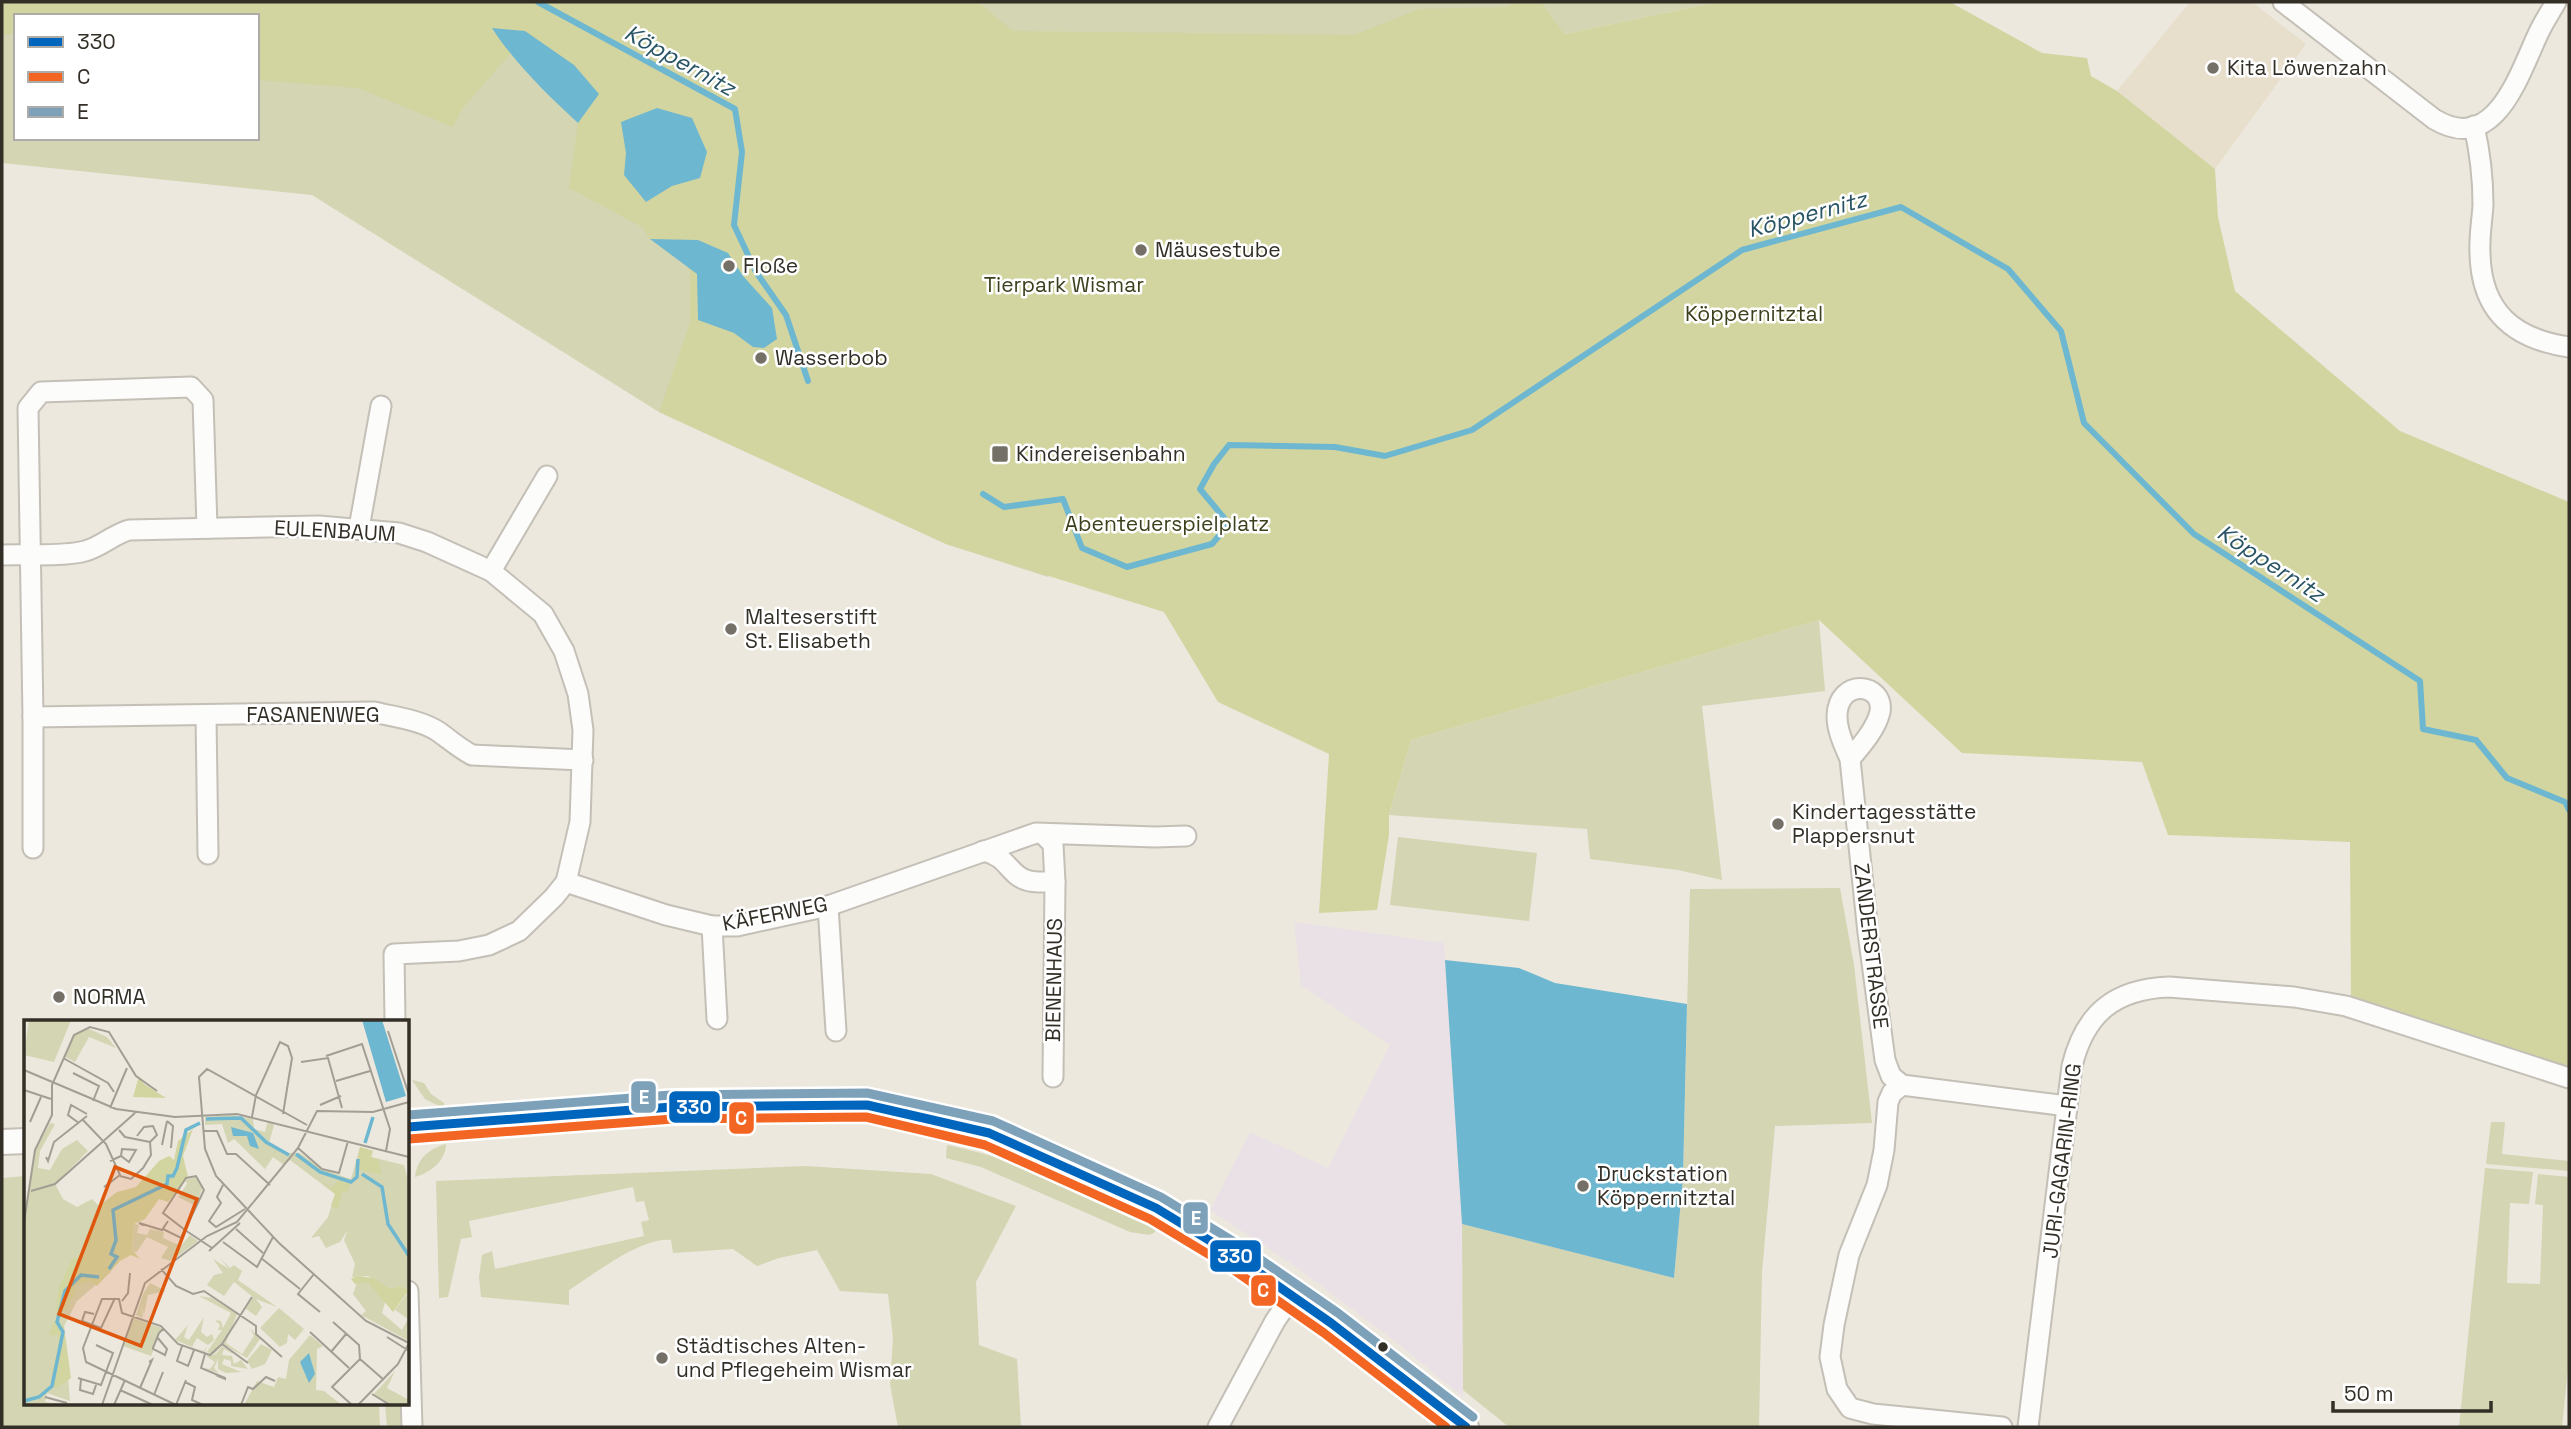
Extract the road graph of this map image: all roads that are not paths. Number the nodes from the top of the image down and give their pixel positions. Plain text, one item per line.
1 (2283, 2) edge
2 (2556, 2) edge
3 (2474, 126) junction
4 (2569, 347) edge
5 (382, 406) dead end
6 (547, 475) dead end
7 (207, 528) junction
8 (359, 528) junction
9 (31, 554) junction
10 (2, 555) edge
11 (491, 571) junction
12 (206, 716) junction
13 (33, 717) junction
14 (1850, 759) dead end
15 (583, 760) junction
16 (1043, 834) junction
17 (1186, 836) dead end
18 (33, 848) dead end
19 (983, 850) junction
20 (208, 854) dead end
21 (566, 882) junction
22 (1055, 882) junction
23 (828, 906) junction
24 (712, 926) junction
25 (717, 1019) dead end
26 (395, 1020) edge
27 (836, 1031) dead end
28 (1053, 1077) dead end
29 (2569, 1078) edge
30 (1902, 1085) junction
31 (2067, 1106) junction
32 (410, 1127) edge
33 (24, 1141) edge
34 (2, 1142) edge
35 (1292, 1296) junction
36 (410, 1359) edge
37 (412, 1427) edge
38 (1218, 1427) edge
39 (1466, 1427) edge
40 (2002, 1427) edge
41 (2028, 1427) edge

1 - 3 street
2 - 3 street
3 - 4 street
5 - 8 street
6 - 11 street
7 - 8 street, EULENBAUM
7 - 9 street, EULENBAUM
7 - 9 street
8 - 11 street, EULENBAUM
9 - 10 street, EULENBAUM
9 - 13 street
11 - 15 street, EULENBAUM
12 - 13 street, FASANENWEG
12 - 15 street, FASANENWEG
12 - 20 street
13 - 18 street
14 - 30 street, ZANDERSTRASSE
15 - 21 street, EULENBAUM
16 - 17 street, KÄFERWEG
16 - 19 street, KÄFERWEG
16 - 22 street
19 - 22 street
19 - 23 street, KÄFERWEG
21 - 24 street, KÄFERWEG
21 - 26 street, EULENBAUM
22 - 28 street, BIENENHAUS
23 - 24 street, KÄFERWEG
23 - 27 street
24 - 25 street
29 - 31 street, JURI-GAGARIN-RING
30 - 31 street
30 - 40 street
31 - 41 street, JURI-GAGARIN-RING
32 - 35 street
33 - 34 street
35 - 38 street
35 - 39 street
36 - 37 street

